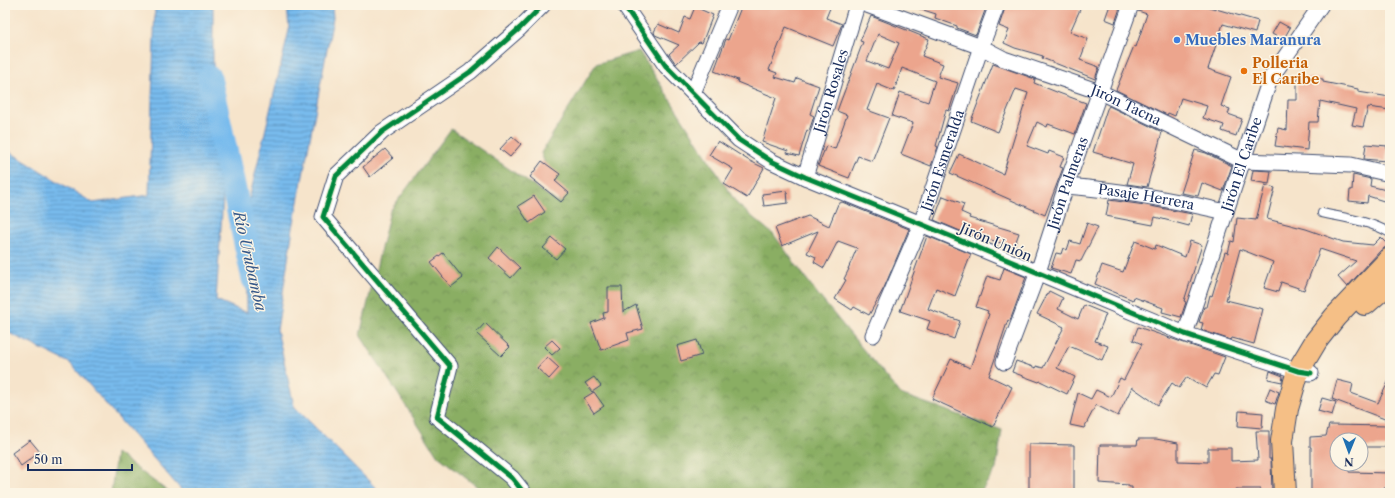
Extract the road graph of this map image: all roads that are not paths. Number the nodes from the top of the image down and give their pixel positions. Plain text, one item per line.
1 (543, 5) edge
2 (626, 5) edge
3 (730, 5) edge
4 (857, 5) edge
5 (867, 5) edge
6 (996, 5) edge
7 (1131, 5) edge
8 (1321, 5) edge
9 (980, 47) junction
10 (1100, 92) junction
11 (693, 93) junction
12 (1243, 161) junction
13 (1390, 174) edge
14 (805, 177) junction
15 (1066, 186) junction
16 (1226, 212) junction
17 (1322, 213) dead end
18 (922, 224) junction
19 (1390, 233) edge
20 (1390, 259) edge
21 (1038, 272) junction
22 (1390, 282) edge
23 (1185, 334) junction
24 (873, 335) dead end
25 (1004, 362) dead end
26 (1305, 372) junction
27 (524, 493) edge
28 (1285, 493) edge
29 (1297, 493) edge

1 - 27 street
2 - 11 street, Jirón Unión
3 - 11 street
4 - 14 street, Jirón Rosales
5 - 9 street, Jirón Tacna
6 - 9 street, Jirón Esmeralda
7 - 10 street, Jirón Palmeras
8 - 12 street, Jirón El Caribe
9 - 10 street, Jirón Tacna
9 - 18 street, Jirón Esmeralda
10 - 12 street, Jirón Tacna
10 - 15 street, Jirón Palmeras
11 - 14 street, Jirón Unión
12 - 13 street, Jirón Tacna
12 - 16 street, Jirón El Caribe
14 - 18 street, Jirón Unión
15 - 16 street, Pasaje Herrera
15 - 21 street, Jirón Palmeras
16 - 23 street, Jirón El Caribe
17 - 19 lane
18 - 21 street, Jirón Unión
18 - 24 street, Jirón Esmeralda
20 - 26 highway
21 - 23 street, Jirón Unión
21 - 25 street, Jirón Palmeras
22 - 26 highway
23 - 26 street, Jirón Unión
26 - 28 highway
26 - 29 highway

